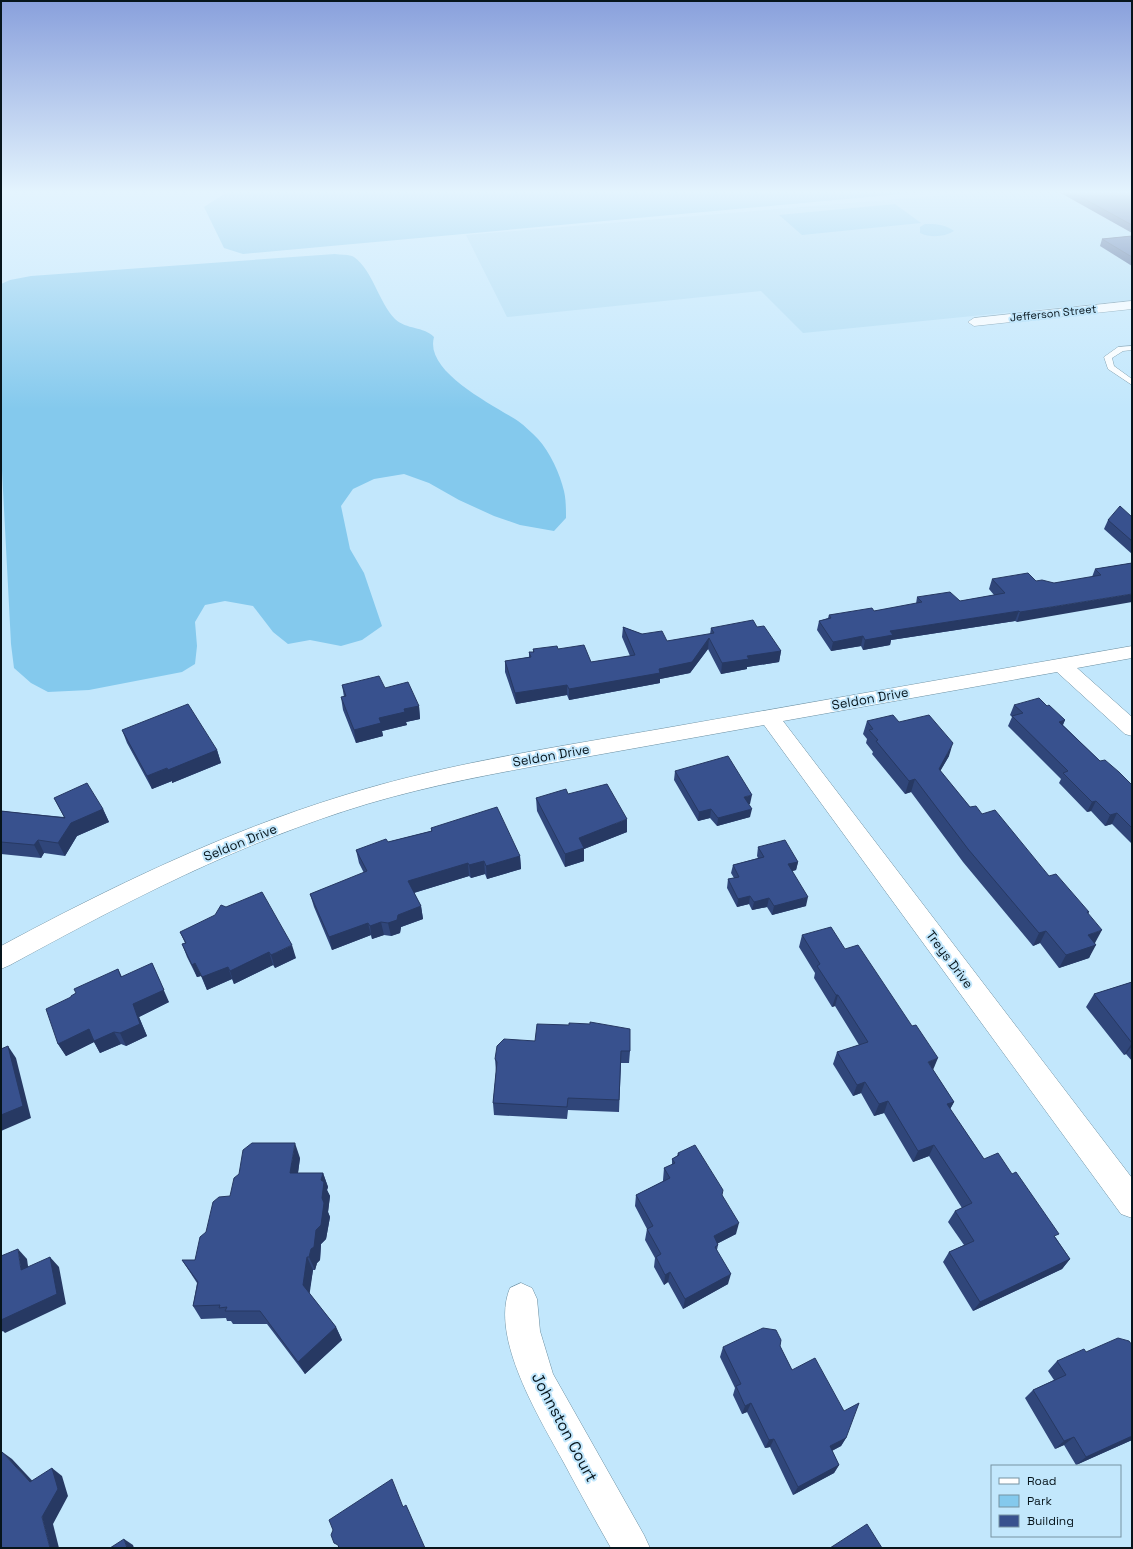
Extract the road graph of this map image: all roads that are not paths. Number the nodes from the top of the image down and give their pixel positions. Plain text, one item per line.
1 (1132, 305) edge
2 (974, 322) dead end
3 (1132, 348) edge
4 (1132, 383) edge
5 (1132, 652) edge
6 (1062, 664) junction
7 (768, 716) junction
8 (1132, 729) edge
9 (1, 958) edge
10 (1132, 1203) edge
11 (521, 1299) dead end
12 (631, 1548) edge

1 - 2 street, Jefferson Street
3 - 4 lane
5 - 6 street, Seldon Drive
6 - 7 street, Seldon Drive
6 - 8 street
7 - 9 street, Seldon Drive
7 - 10 street, Treys Drive
11 - 12 street, Johnston Court

